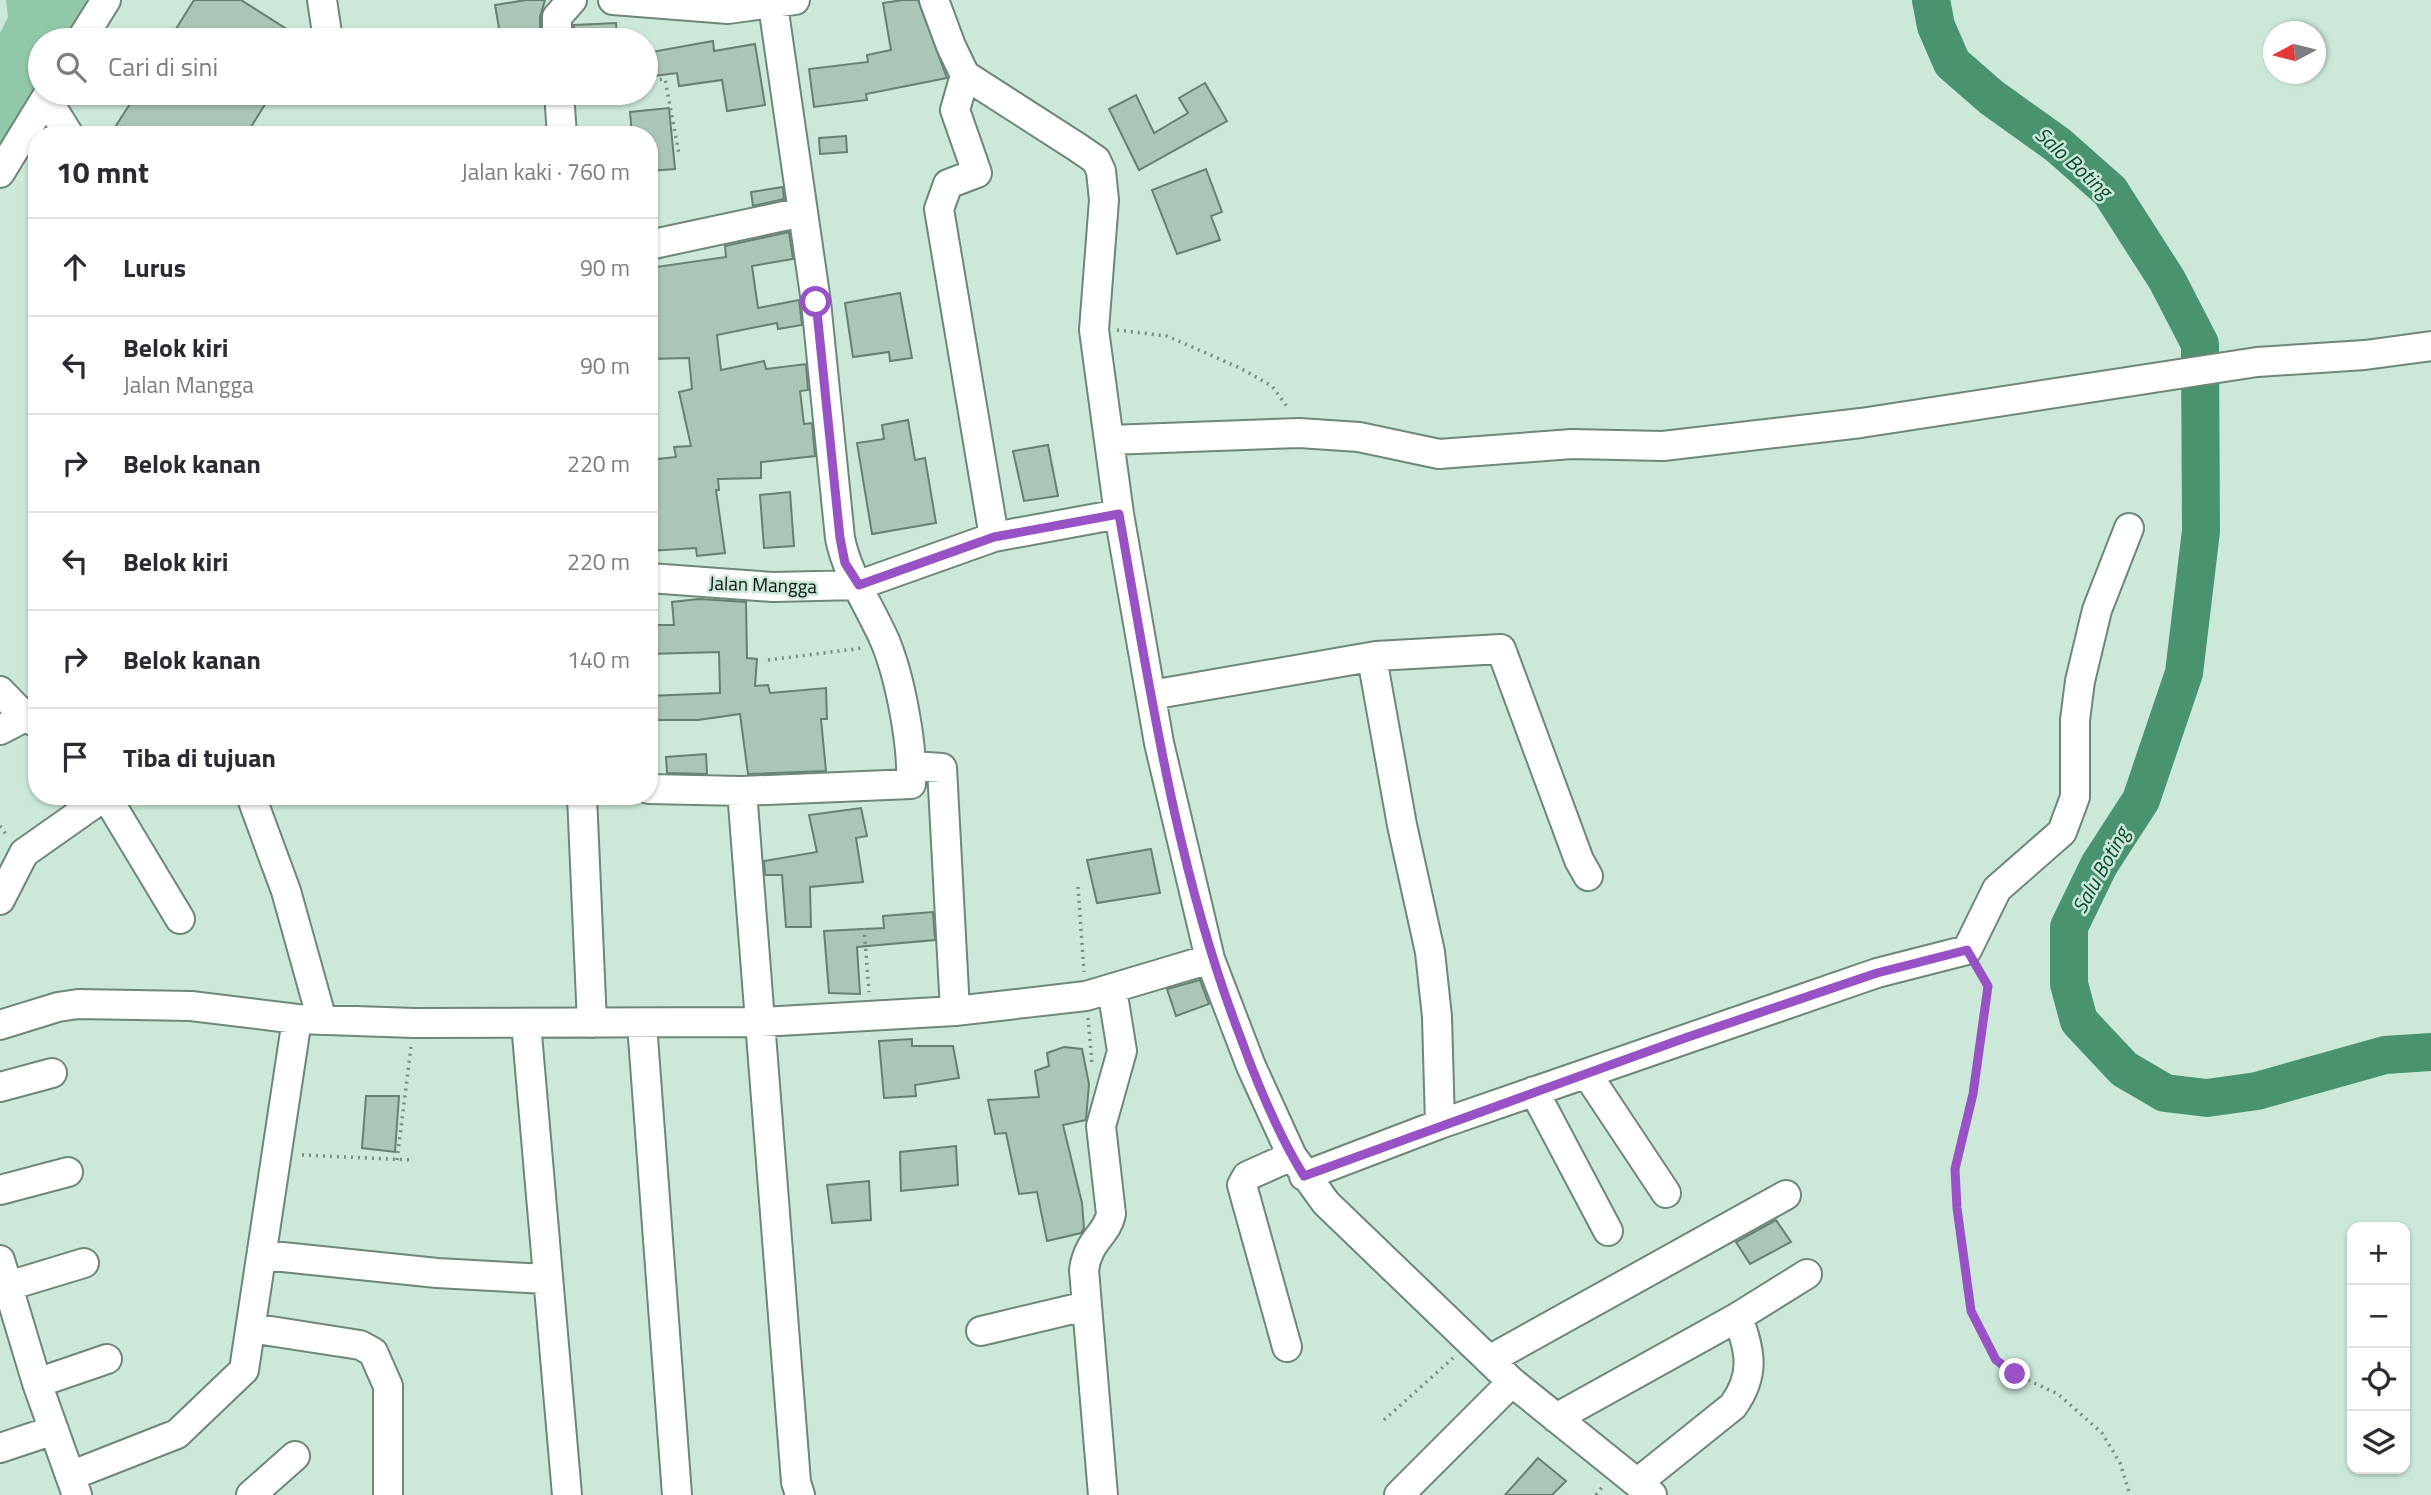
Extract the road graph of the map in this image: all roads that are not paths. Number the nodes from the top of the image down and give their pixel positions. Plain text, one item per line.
1 (106, 0) edge
2 (322, 0) edge
3 (572, 0) edge
4 (613, 0) edge
5 (934, 0) edge
6 (784, 2) edge
7 (88, 28) edge
8 (326, 28) edge
9 (557, 28) edge
10 (965, 75) junction
11 (42, 105) edge
12 (53, 105) edge
13 (560, 105) edge
14 (29, 126) edge
15 (64, 126) edge
16 (561, 126) edge
17 (28, 128) edge
18 (0, 173) edge
19 (803, 212) junction
20 (658, 243) edge
21 (2431, 346) edge
22 (1109, 440) junction
23 (1119, 514) junction
24 (2129, 528) dead end
25 (994, 537) junction
26 (658, 579) edge
27 (859, 585) junction
28 (1372, 658) junction
29 (0, 691) edge
30 (1151, 695) junction
31 (28, 717) edge
32 (28, 721) edge
33 (0, 730) edge
34 (912, 766) junction
35 (658, 789) edge
36 (742, 791) junction
37 (93, 805) edge
38 (111, 805) edge
39 (254, 805) edge
40 (582, 805) edge
41 (1588, 876) dead end
42 (0, 900) edge
43 (180, 919) dead end
44 (1210, 959) junction
45 (1112, 989) junction
46 (955, 1010) junction
47 (309, 1019) junction
48 (761, 1022) junction
49 (526, 1023) junction
50 (592, 1023) junction
51 (642, 1024) junction
52 (0, 1025) edge
53 (52, 1073) dead end
54 (1587, 1074) junction
55 (0, 1087) edge
56 (1534, 1091) junction
57 (1440, 1124) junction
58 (1298, 1166) junction
59 (68, 1172) dead end
60 (0, 1190) edge
61 (1666, 1193) dead end
62 (1786, 1195) dead end
63 (1608, 1231) dead end
64 (262, 1255) junction
65 (0, 1259) edge
66 (84, 1263) dead end
67 (1807, 1274) dead end
68 (546, 1279) junction
69 (8, 1286) junction
70 (1086, 1307) junction
71 (1738, 1317) junction
72 (251, 1328) junction
73 (981, 1331) dead end
74 (1287, 1347) dead end
75 (1480, 1351) junction
76 (107, 1359) dead end
77 (1512, 1382) junction
78 (37, 1383) junction
79 (1556, 1418) junction
80 (54, 1430) junction
81 (0, 1448) edge
82 (295, 1456) dead end
83 (74, 1485) edge
84 (1644, 1489) edge
85 (251, 1495) edge
86 (388, 1495) edge
87 (567, 1495) edge
88 (677, 1495) edge
89 (800, 1495) edge
90 (1103, 1495) edge
91 (1399, 1495) edge

1 - 7 street
2 - 8 street
3 - 9 street
4 - 6 street
5 - 10 street
6 - 19 street
10 - 22 street
10 - 25 street
11 - 14 street
12 - 15 street
13 - 16 street
17 - 18 street
19 - 20 street
19 - 27 street
21 - 22 street
22 - 23 street
23 - 25 street, Jalan Mangga
23 - 30 street
24 - 54 street
25 - 27 street, Jalan Mangga
26 - 27 street, Jalan Mangga
27 - 34 street
28 - 30 street
28 - 41 street
28 - 57 street
29 - 31 street
30 - 44 street
32 - 33 street
34 - 36 street
34 - 46 street
35 - 36 street
36 - 48 street
37 - 42 street
38 - 43 street
39 - 47 street
40 - 50 street
44 - 45 street
44 - 58 street
45 - 46 street
45 - 70 street
46 - 48 street
47 - 49 street
47 - 52 street
47 - 64 street
48 - 51 street
48 - 89 street
49 - 50 street
49 - 68 street
50 - 51 street
51 - 88 street
53 - 55 street
54 - 56 street
54 - 61 street
56 - 57 street
56 - 63 street
57 - 58 street
58 - 74 street
58 - 75 street
59 - 60 street
62 - 75 street
64 - 68 street
64 - 72 street
65 - 69 street
66 - 69 street
67 - 71 street
68 - 87 street
69 - 78 street
70 - 73 street
70 - 90 street
71 - 79 street
71 - 84 street
72 - 83 street
72 - 86 street
75 - 77 street
76 - 78 street
77 - 79 street
77 - 91 street
78 - 80 street
79 - 84 street
80 - 81 street
80 - 83 street
82 - 85 street

